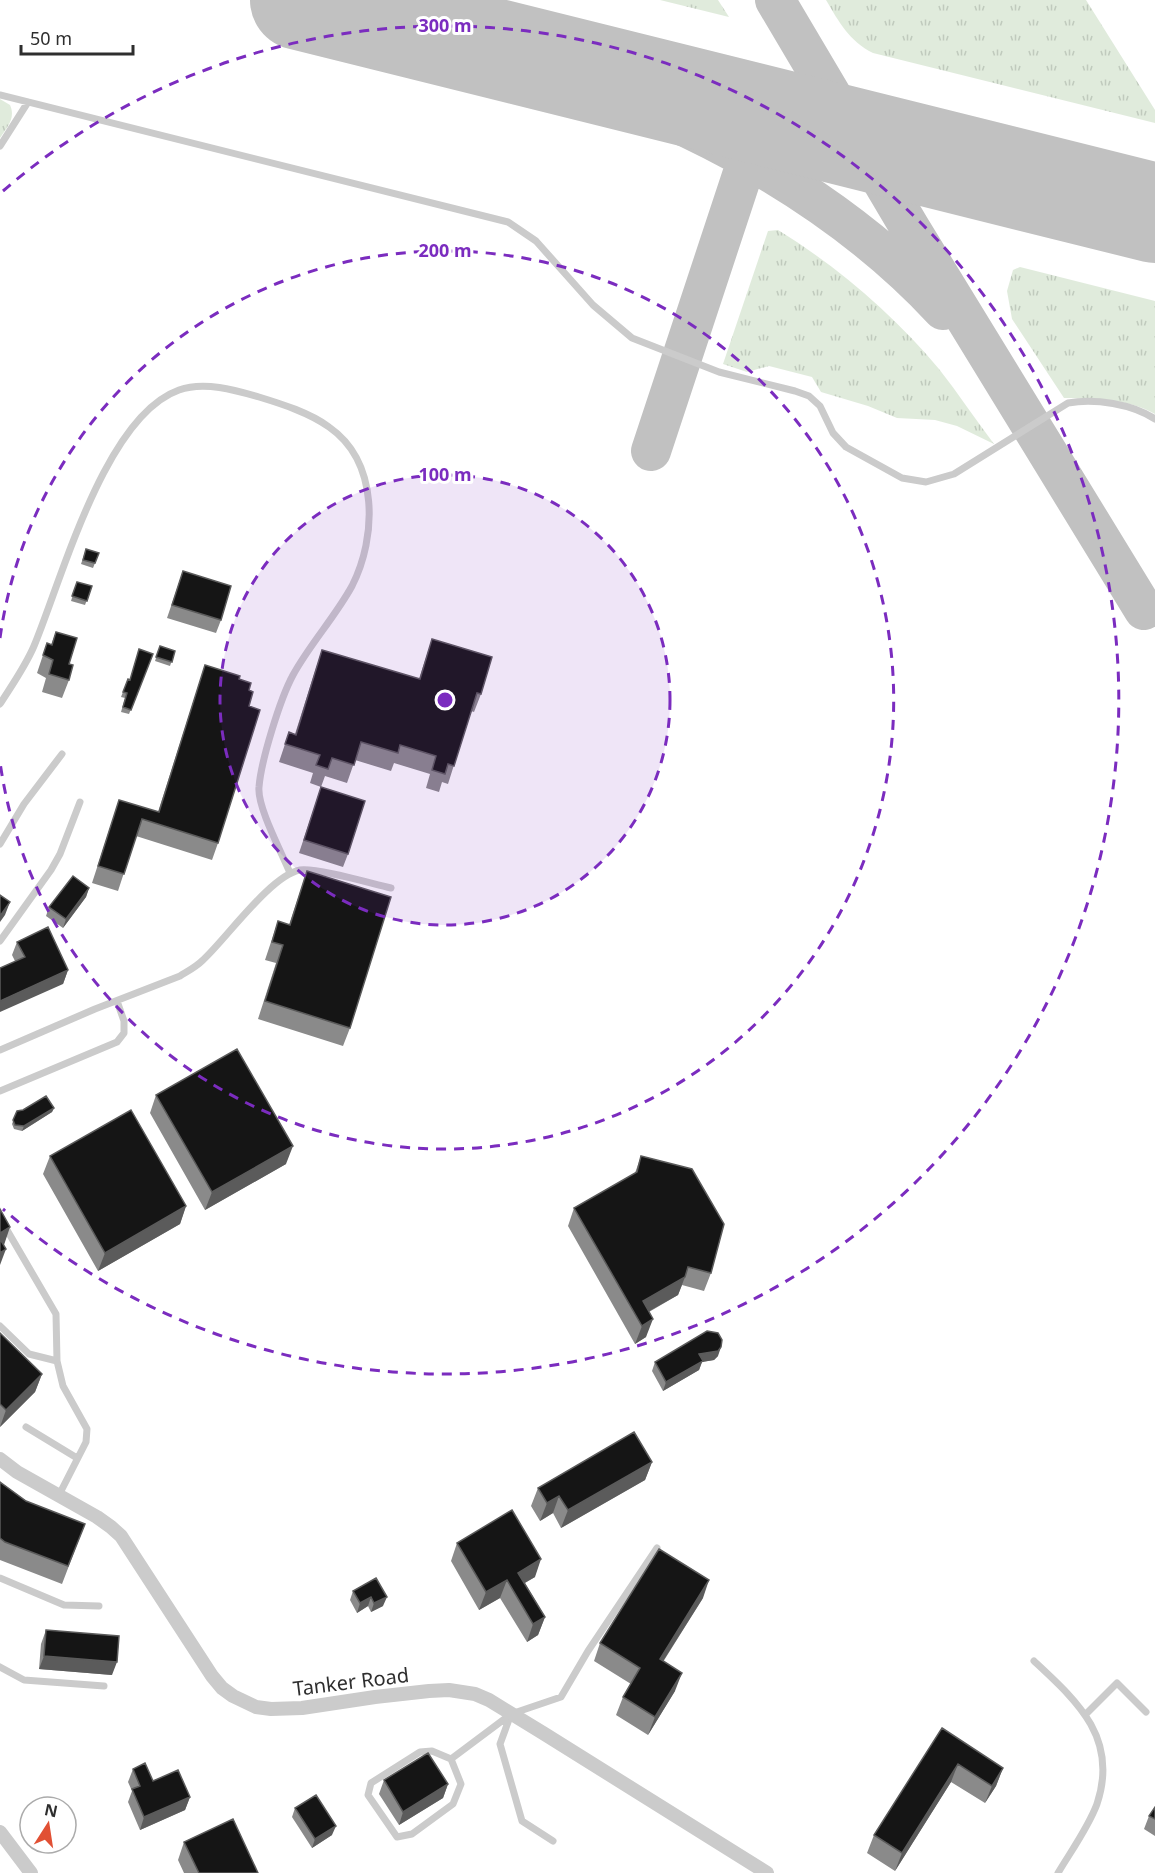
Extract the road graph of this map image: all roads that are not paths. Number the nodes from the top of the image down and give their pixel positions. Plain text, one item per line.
1 (0, 95) edge
2 (28, 102) junction
3 (0, 146) edge
4 (1155, 419) edge
5 (0, 704) edge
6 (62, 754) dead end
7 (80, 802) dead end
8 (0, 843) edge
9 (290, 873) junction
10 (391, 888) dead end
11 (0, 941) edge
12 (117, 1001) junction
13 (0, 1050) edge
14 (0, 1091) edge
15 (0, 1218) edge
16 (0, 1326) edge
17 (57, 1361) junction
18 (26, 1427) dead end
19 (78, 1458) junction
20 (0, 1459) edge
21 (59, 1495) junction
22 (657, 1548) edge
23 (0, 1578) edge
24 (99, 1606) dead end
25 (1034, 1661) dead end
26 (0, 1667) edge
27 (104, 1686) dead end
28 (1146, 1712) dead end
29 (511, 1714) junction
30 (1086, 1714) junction
31 (451, 1759) junction
32 (0, 1832) edge
33 (553, 1840) dead end
34 (31, 1873) edge
35 (767, 1873) edge
36 (1058, 1873) edge

1 - 2 lane
2 - 3 lane
2 - 4 lane
5 - 9 lane
6 - 8 lane
7 - 11 lane
9 - 10 lane
9 - 12 lane
12 - 13 lane
12 - 14 lane
15 - 17 lane
16 - 17 lane
17 - 19 lane
18 - 19 lane
19 - 21 lane
20 - 21 street, Tanker Road
21 - 29 street, Tanker Road
22 - 29 lane
23 - 24 lane
25 - 30 lane
26 - 27 lane
28 - 30 lane
29 - 31 lane
29 - 33 lane
29 - 35 street, Tanker Road
30 - 36 lane
31 - 31 lane
32 - 34 street

